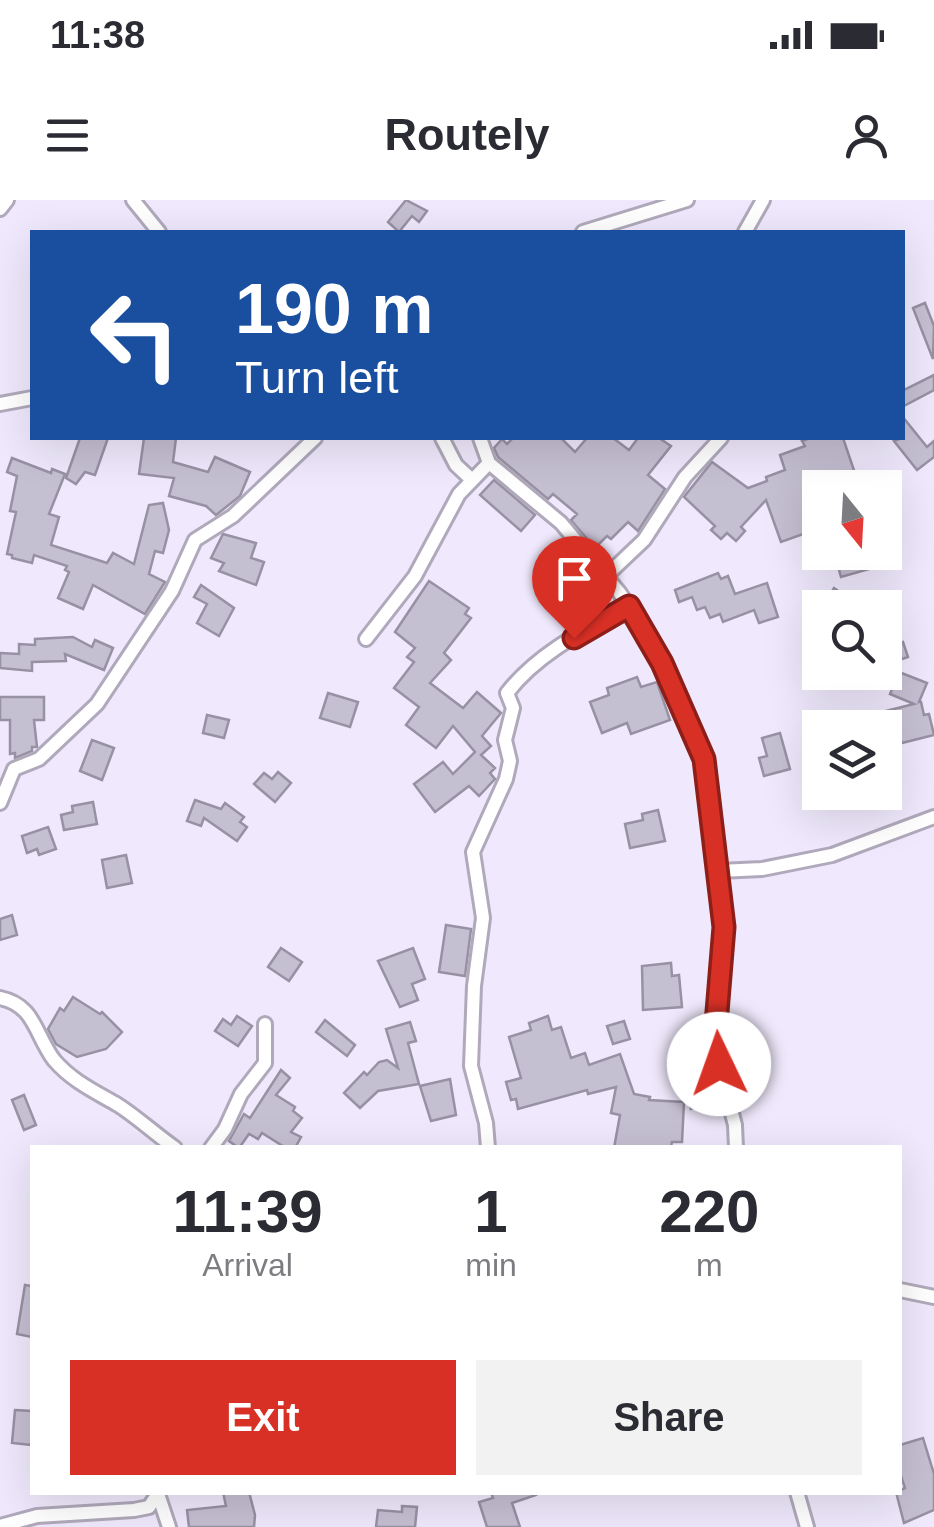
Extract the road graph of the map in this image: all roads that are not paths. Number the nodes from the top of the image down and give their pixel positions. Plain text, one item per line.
1 (7, 200) edge
2 (133, 200) edge
3 (687, 200) edge
4 (763, 200) edge
5 (0, 208) edge
6 (157, 230) edge
7 (588, 230) edge
8 (747, 230) edge
9 (30, 398) edge
10 (0, 404) edge
11 (313, 440) edge
12 (443, 440) edge
13 (481, 440) edge
14 (720, 440) edge
15 (489, 463) junction
16 (471, 478) junction
17 (606, 576) junction
18 (629, 606) junction
19 (366, 638) dead end
20 (0, 803) edge
21 (934, 817) edge
22 (719, 871) junction
23 (0, 998) edge
24 (265, 1024) dead end
25 (170, 1145) edge
26 (213, 1145) edge
27 (488, 1145) edge
28 (736, 1145) edge
29 (902, 1290) edge
30 (934, 1297) edge
31 (159, 1495) edge
32 (799, 1495) edge
33 (0, 1526) edge
34 (169, 1527) edge
35 (807, 1527) edge

1 - 5 street
2 - 6 street
3 - 7 street
4 - 8 street
9 - 10 street
11 - 20 street
12 - 16 street
13 - 15 street
14 - 17 street
15 - 16 street
15 - 17 street
16 - 19 street
17 - 18 street
18 - 22 street
18 - 27 street
21 - 22 street
22 - 28 street
23 - 25 street
24 - 26 street
29 - 30 street
31 - 33 street
31 - 34 street
32 - 35 street

